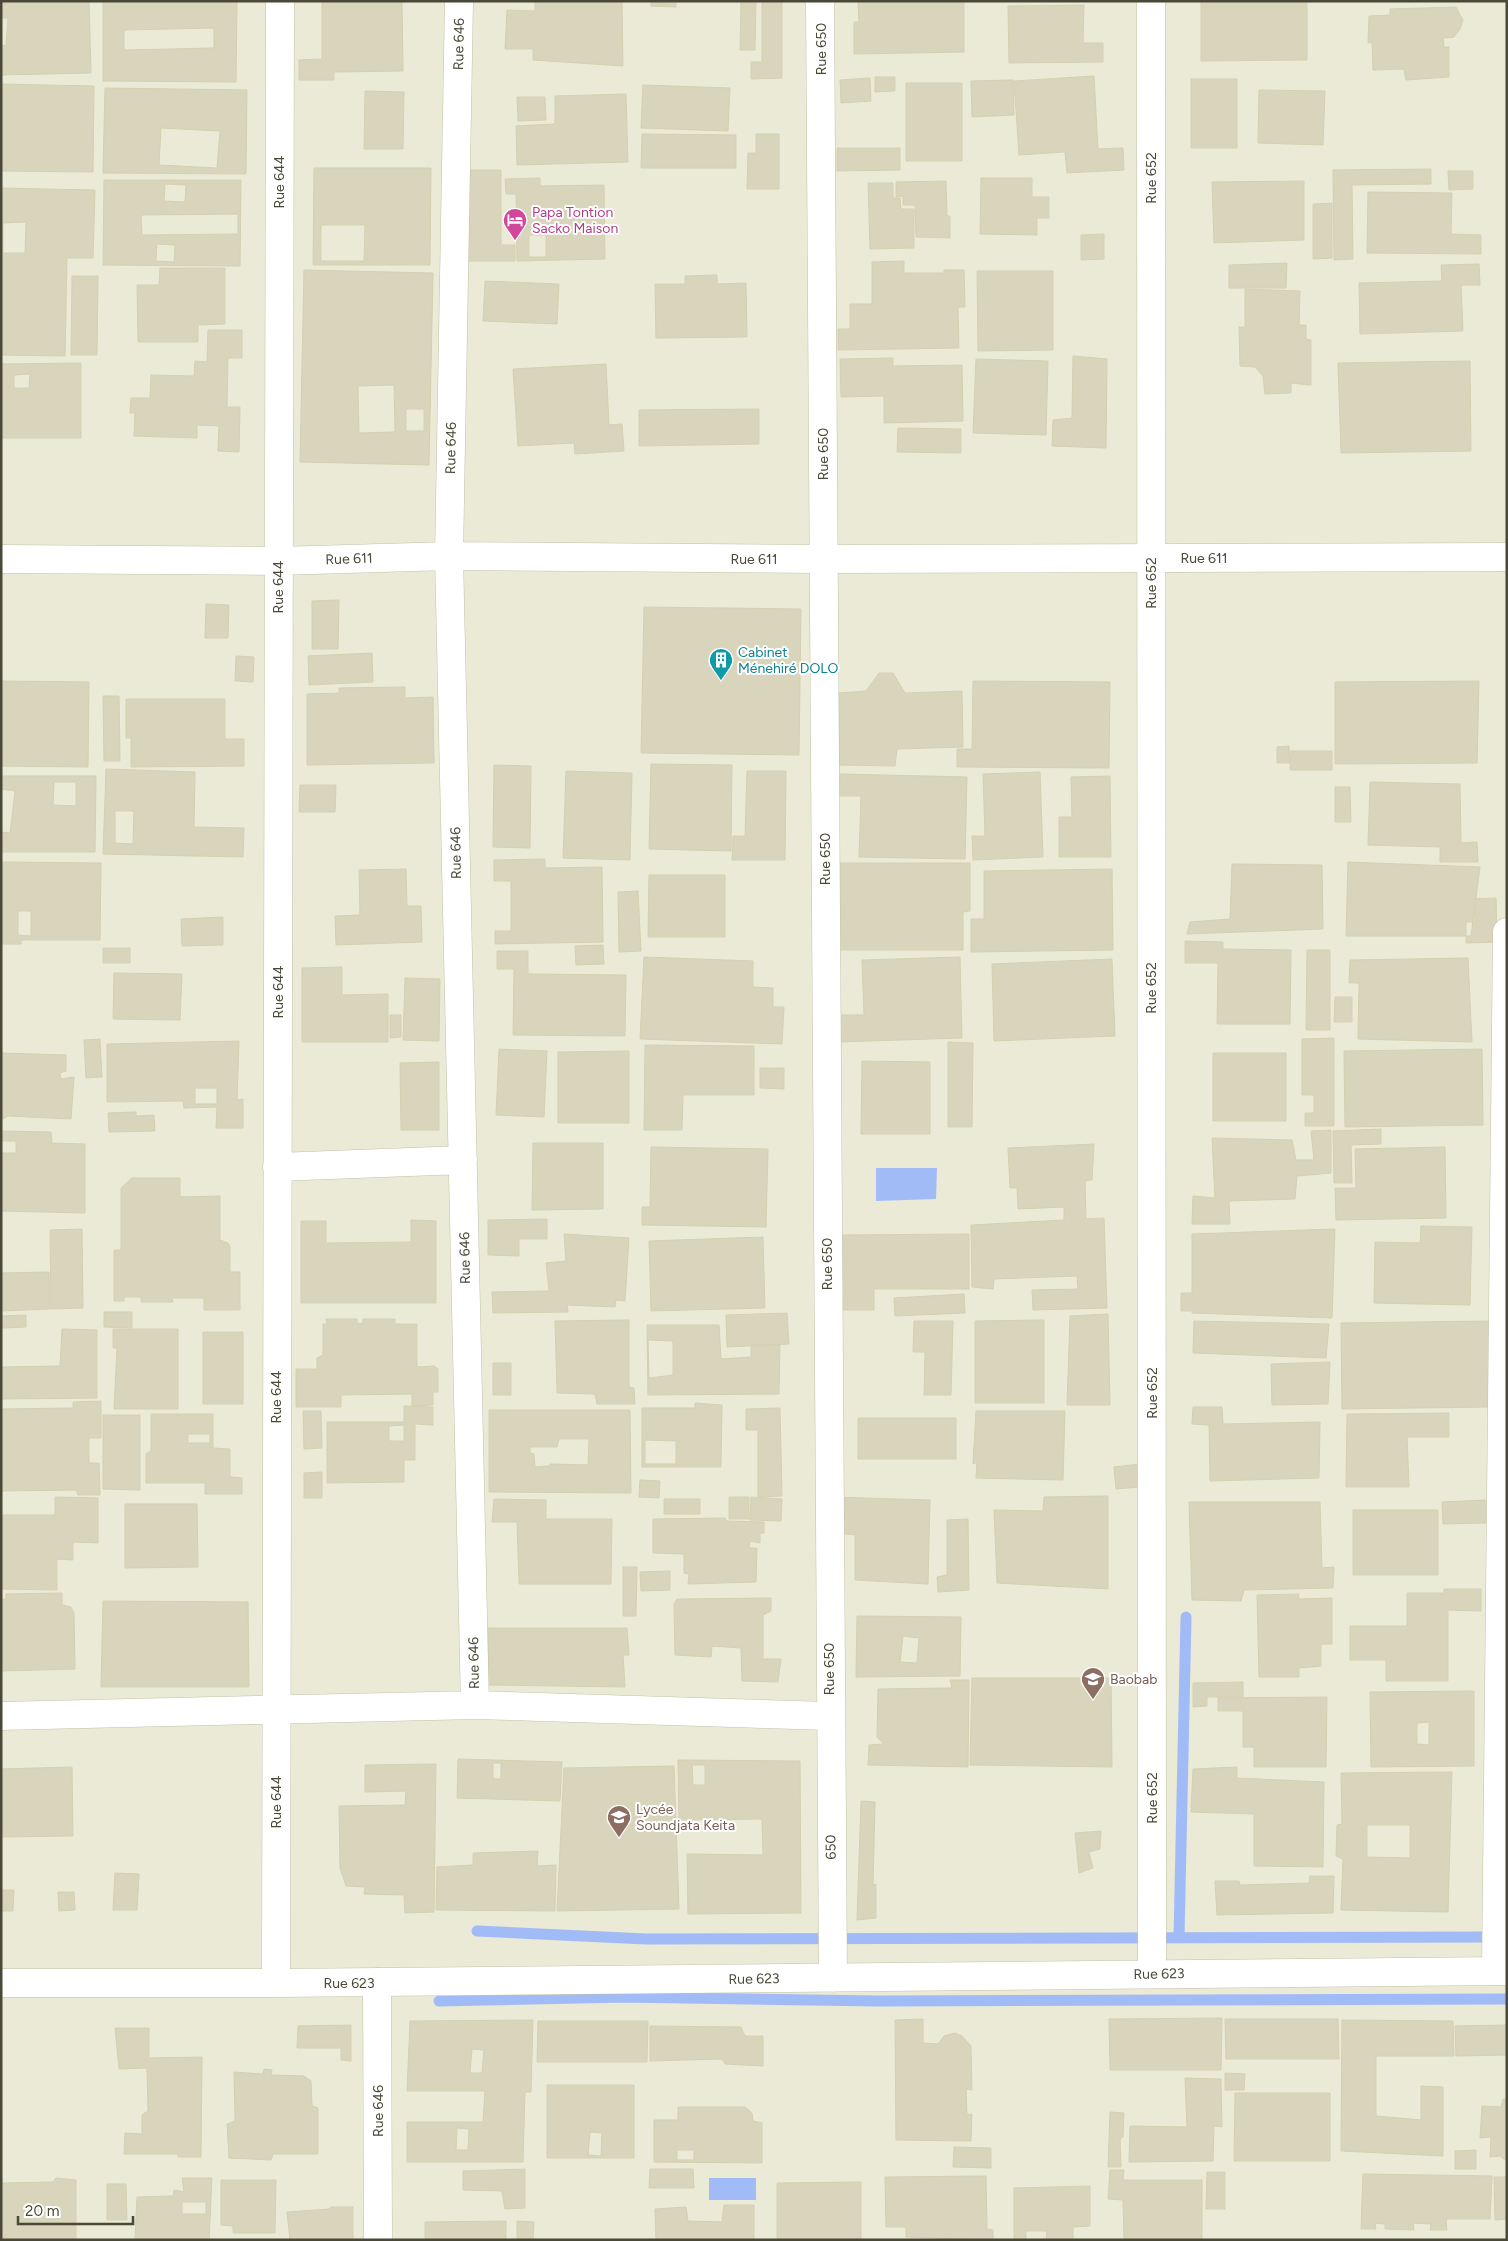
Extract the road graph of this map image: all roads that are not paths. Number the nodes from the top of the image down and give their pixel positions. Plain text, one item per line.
1 (280, 1) edge
2 (460, 1) edge
3 (820, 1) edge
4 (1150, 1) edge
5 (449, 556) junction
6 (1507, 557) edge
7 (1151, 558) junction
8 (1, 559) edge
9 (823, 559) junction
10 (278, 561) junction
11 (1507, 932) edge
12 (463, 1160) junction
13 (277, 1167) junction
14 (476, 1706) junction
15 (276, 1709) junction
16 (1, 1716) edge
17 (830, 1716) junction
18 (1502, 1971) edge
19 (1152, 1974) junction
20 (833, 1978) junction
21 (378, 1982) junction
22 (1, 1983) edge
23 (276, 1983) junction
24 (378, 2240) edge

1 - 10 street, Rue 644
2 - 5 street, Rue 646
3 - 9 street, Rue 650
4 - 7 street, Rue 652
5 - 9 street, Rue 611
5 - 10 street, Rue 611
5 - 12 street, Rue 646
6 - 7 street, Rue 611
7 - 9 street, Rue 611
7 - 19 street, Rue 652
8 - 10 street, Rue 611
9 - 17 street, Rue 650
10 - 13 street, Rue 644
11 - 18 street
12 - 13 street
12 - 14 street, Rue 646
13 - 15 street, Rue 644
14 - 15 street
14 - 17 street
15 - 16 street
15 - 23 street, Rue 644
17 - 20 street, 650
18 - 19 street, Rue 623
19 - 20 street, Rue 623
20 - 21 street, Rue 623
21 - 23 street, Rue 623
21 - 24 street, Rue 646
22 - 23 street, Rue 623

